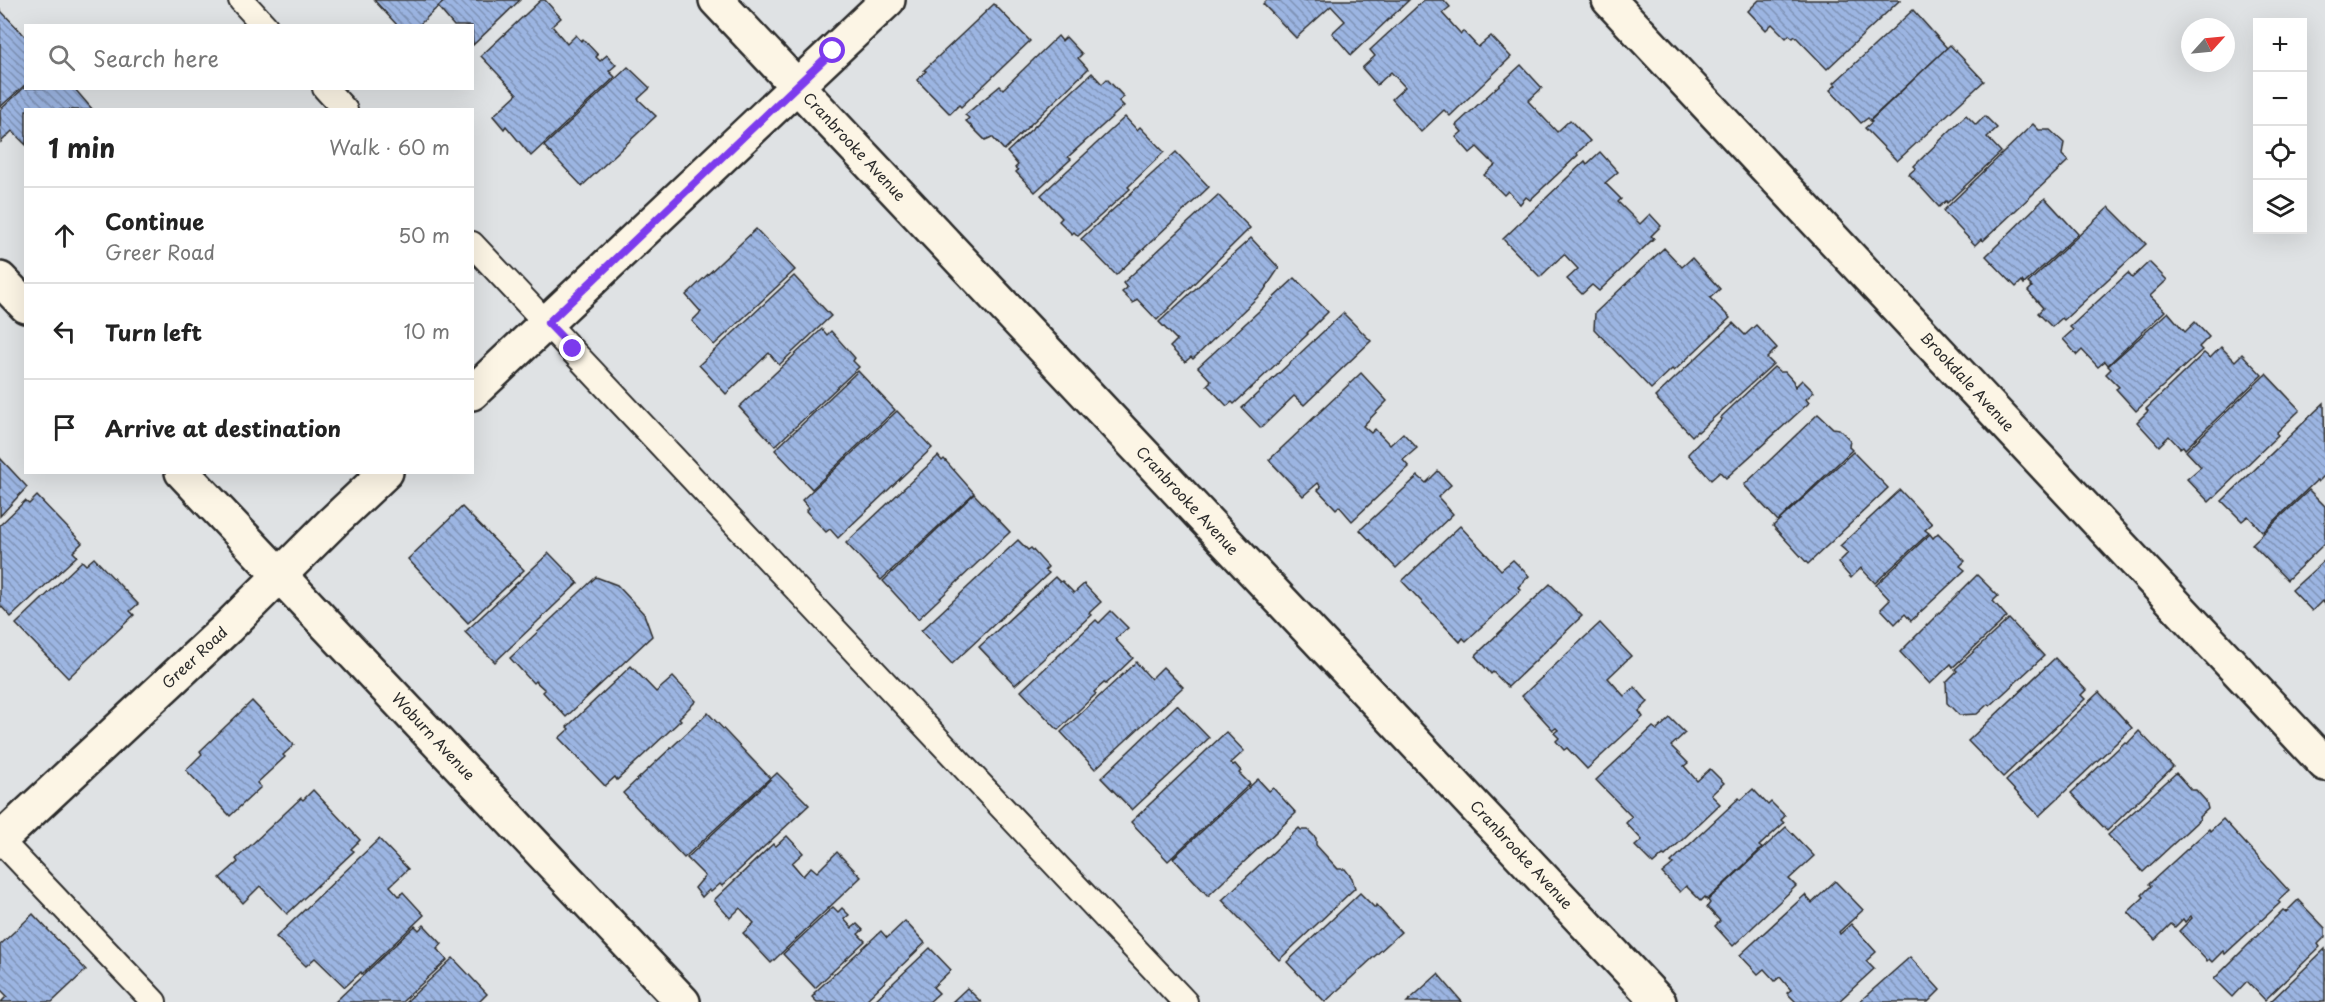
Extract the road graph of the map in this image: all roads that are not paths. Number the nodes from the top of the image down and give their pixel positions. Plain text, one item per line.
1 (241, 0) edge
2 (716, 0) edge
3 (888, 0) edge
4 (1609, 0) edge
5 (263, 24) edge
6 (796, 86) junction
7 (327, 90) edge
8 (343, 108) edge
9 (474, 246) edge
10 (0, 279) edge
11 (24, 304) edge
12 (548, 323) junction
13 (474, 391) edge
14 (184, 474) edge
15 (384, 474) edge
16 (279, 575) junction
17 (2325, 764) edge
18 (0, 840) edge
19 (154, 1002) edge
20 (683, 1002) edge
21 (1185, 1002) edge
22 (1659, 1002) edge

1 - 5 lane
2 - 6 street, Cranbrooke Avenue
3 - 6 street
4 - 17 street, Brookdale Avenue
6 - 12 street
6 - 22 street, Cranbrooke Avenue
7 - 8 lane
9 - 12 lane
10 - 11 street
12 - 13 street
12 - 21 lane
14 - 16 street, Woburn Avenue
15 - 16 street, Greer Road
16 - 18 street, Greer Road
16 - 20 street, Woburn Avenue
18 - 19 lane

